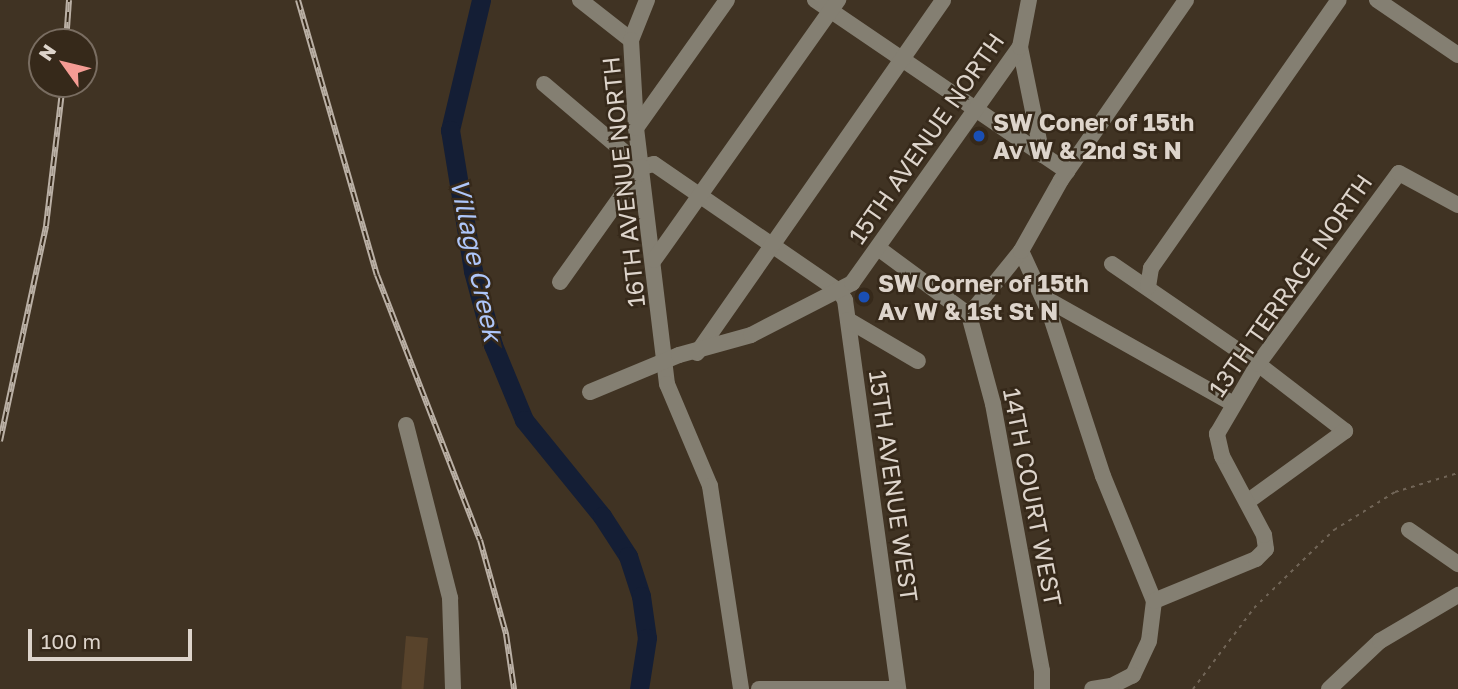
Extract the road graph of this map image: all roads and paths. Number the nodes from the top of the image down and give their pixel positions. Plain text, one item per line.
1 (580, 0) edge
2 (647, 0) edge
3 (727, 0) edge
4 (815, 0) edge
5 (943, 0) edge
6 (1029, 0) edge
7 (1186, 0) edge
8 (1339, 0) edge
9 (1377, 0) edge
10 (834, 5) edge
11 (631, 40) junction
12 (1020, 47) junction
13 (1458, 55) edge
14 (902, 58) junction
15 (544, 84) dead end
16 (977, 110) junction
17 (636, 128) junction
18 (1042, 155) junction
19 (642, 167) junction
20 (1067, 171) junction
21 (700, 194) junction
22 (1458, 205) edge
23 (773, 244) junction
24 (878, 248) junction
25 (1021, 251) junction
26 (654, 260) junction
27 (1112, 264) dead end
28 (560, 282) dead end
29 (1147, 288) junction
30 (839, 291) junction
31 (1043, 297) junction
32 (969, 315) junction
33 (848, 320) junction
34 (697, 354) junction
35 (918, 361) dead end
36 (664, 363) junction
37 (1258, 364) junction
38 (590, 392) dead end
39 (1232, 402) junction
40 (406, 425) dead end
41 (1458, 473) edge
42 (1247, 502) junction
43 (1409, 530) dead end
44 (1458, 564) edge
45 (1458, 595) edge
46 (1154, 601) junction
47 (453, 689) edge
48 (741, 689) edge
49 (759, 689) edge
50 (897, 689) edge
51 (1042, 689) edge
52 (1092, 689) edge
53 (1193, 689) edge
54 (1329, 689) edge

1 - 11 street
2 - 11 street, 16TH AVENUE NORTH
3 - 17 street
4 - 10 street
5 - 14 street
6 - 12 street, 15TH AVENUE NORTH
7 - 20 street
8 - 29 street
9 - 13 street
10 - 14 street
10 - 21 street
11 - 17 street, 16TH AVENUE NORTH
12 - 16 street, 15TH AVENUE NORTH
12 - 18 street
14 - 16 street
14 - 23 street
15 - 19 street
16 - 18 street
16 - 24 street, 15TH AVENUE NORTH
17 - 19 street, 16TH AVENUE NORTH
18 - 20 street
19 - 21 street
19 - 26 street, 16TH AVENUE NORTH
19 - 28 street
20 - 25 street
21 - 23 street
21 - 26 street
22 - 37 street, 13TH TERRACE NORTH
23 - 30 street
23 - 34 street
24 - 30 street, 15TH AVENUE NORTH
24 - 32 street
25 - 31 street
25 - 32 street
26 - 36 street, 16TH AVENUE NORTH
27 - 29 street
29 - 37 street
30 - 33 street, 15TH AVENUE WEST
30 - 34 street, 15TH AVENUE NORTH
31 - 39 street
31 - 46 street
32 - 51 street, 14TH COURT WEST
33 - 35 street
33 - 50 street, 15TH AVENUE WEST
34 - 36 street, 15TH AVENUE NORTH
36 - 38 street, 15TH AVENUE NORTH
36 - 48 street, 16TH AVENUE NORTH
37 - 39 street, 13TH TERRACE NORTH
37 - 42 street
39 - 42 street, 13TH TERRACE NORTH
40 - 47 street
41 - 53 path
42 - 46 street, 13TH TERRACE NORTH
43 - 44 street
45 - 54 street
46 - 52 street
49 - 50 street

